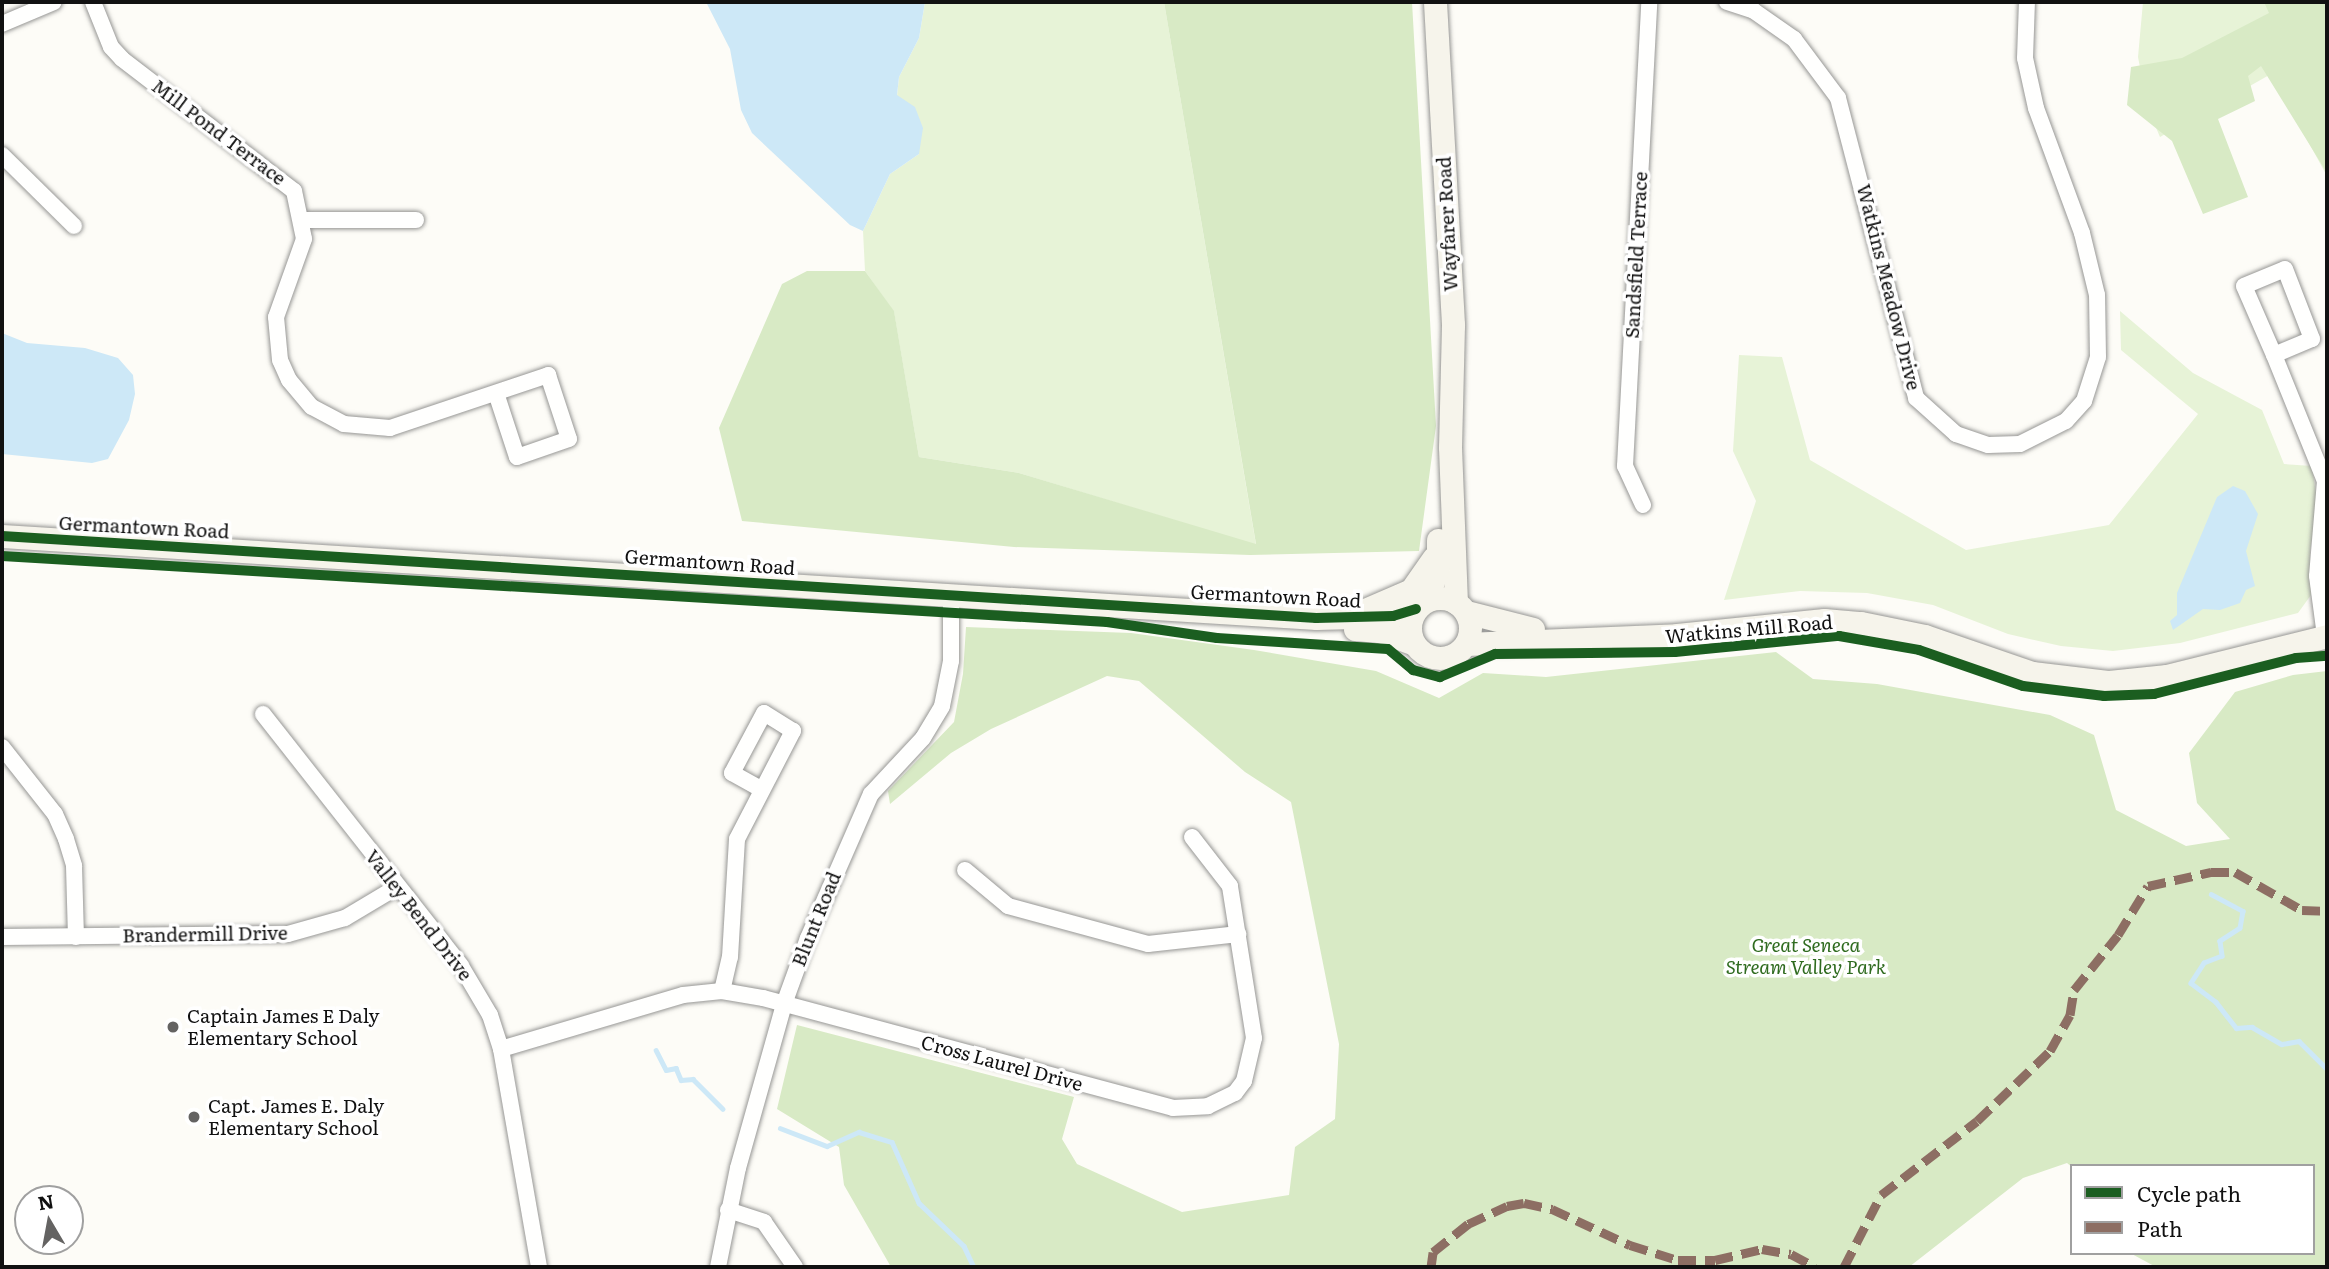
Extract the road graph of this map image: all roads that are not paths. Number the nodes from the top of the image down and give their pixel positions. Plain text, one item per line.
1 (54, 2) edge
2 (93, 2) edge
3 (1435, 2) edge
4 (1649, 2) edge
5 (1727, 2) edge
6 (2027, 2) edge
7 (2, 24) edge
8 (2, 155) edge
9 (303, 220) junction
10 (416, 220) dead end
11 (74, 226) dead end
12 (2274, 355) junction
13 (496, 393) junction
14 (1450, 447) junction
15 (1643, 505) dead end
16 (2, 536) edge
17 (1437, 550) junction
18 (951, 594) junction
19 (1422, 605) junction
20 (1461, 608) junction
21 (1316, 618) junction
22 (2326, 636) edge
23 (1578, 637) junction
24 (1414, 644) junction
25 (1465, 644) junction
26 (263, 714) dead end
27 (2, 747) edge
28 (761, 789) junction
29 (1192, 837) dead end
30 (965, 870) dead end
31 (397, 887) junction
32 (1238, 934) junction
33 (2, 937) edge
34 (76, 937) junction
35 (722, 991) junction
36 (784, 1004) junction
37 (501, 1049) junction
38 (728, 1210) junction
39 (539, 1267) edge
40 (718, 1267) edge
41 (795, 1267) edge

1 - 7 street
2 - 9 street, Mill Pond Terrace
3 - 14 street, Wayfarer Road
4 - 15 street, Sandsfield Terrace
5 - 6 street, Watkins Meadow Drive
8 - 11 street
9 - 10 street
9 - 13 street, Mill Pond Terrace
12 - 12 street
12 - 22 street
13 - 13 street, Mill Pond Terrace
14 - 17 street, Wayfarer Road
14 - 20 street, Wayfarer Road
16 - 18 street, Germantown Road
17 - 19 street, Wayfarer Road
17 - 21 street
18 - 21 street, Germantown Road
18 - 36 street, Blunt Road
19 - 20 street
19 - 21 street, Germantown Road
19 - 24 street
20 - 23 street, Watkins Mill Road
20 - 25 street
21 - 24 street, Germantown Road
22 - 23 street, Watkins Mill Road
23 - 25 street, Watkins Mill Road
24 - 25 street
26 - 31 street, Valley Bend Drive
27 - 34 street
28 - 28 street
28 - 35 street
29 - 32 street, Cross Laurel Drive
30 - 32 street
31 - 34 street, Brandermill Drive
31 - 37 street, Valley Bend Drive
32 - 36 street, Cross Laurel Drive
33 - 34 street, Brandermill Drive
35 - 36 street, Cross Laurel Drive
35 - 37 street, Cross Laurel Drive
36 - 38 street, Blunt Road
37 - 39 street, Valley Bend Drive
38 - 40 street, Blunt Road
38 - 41 street

